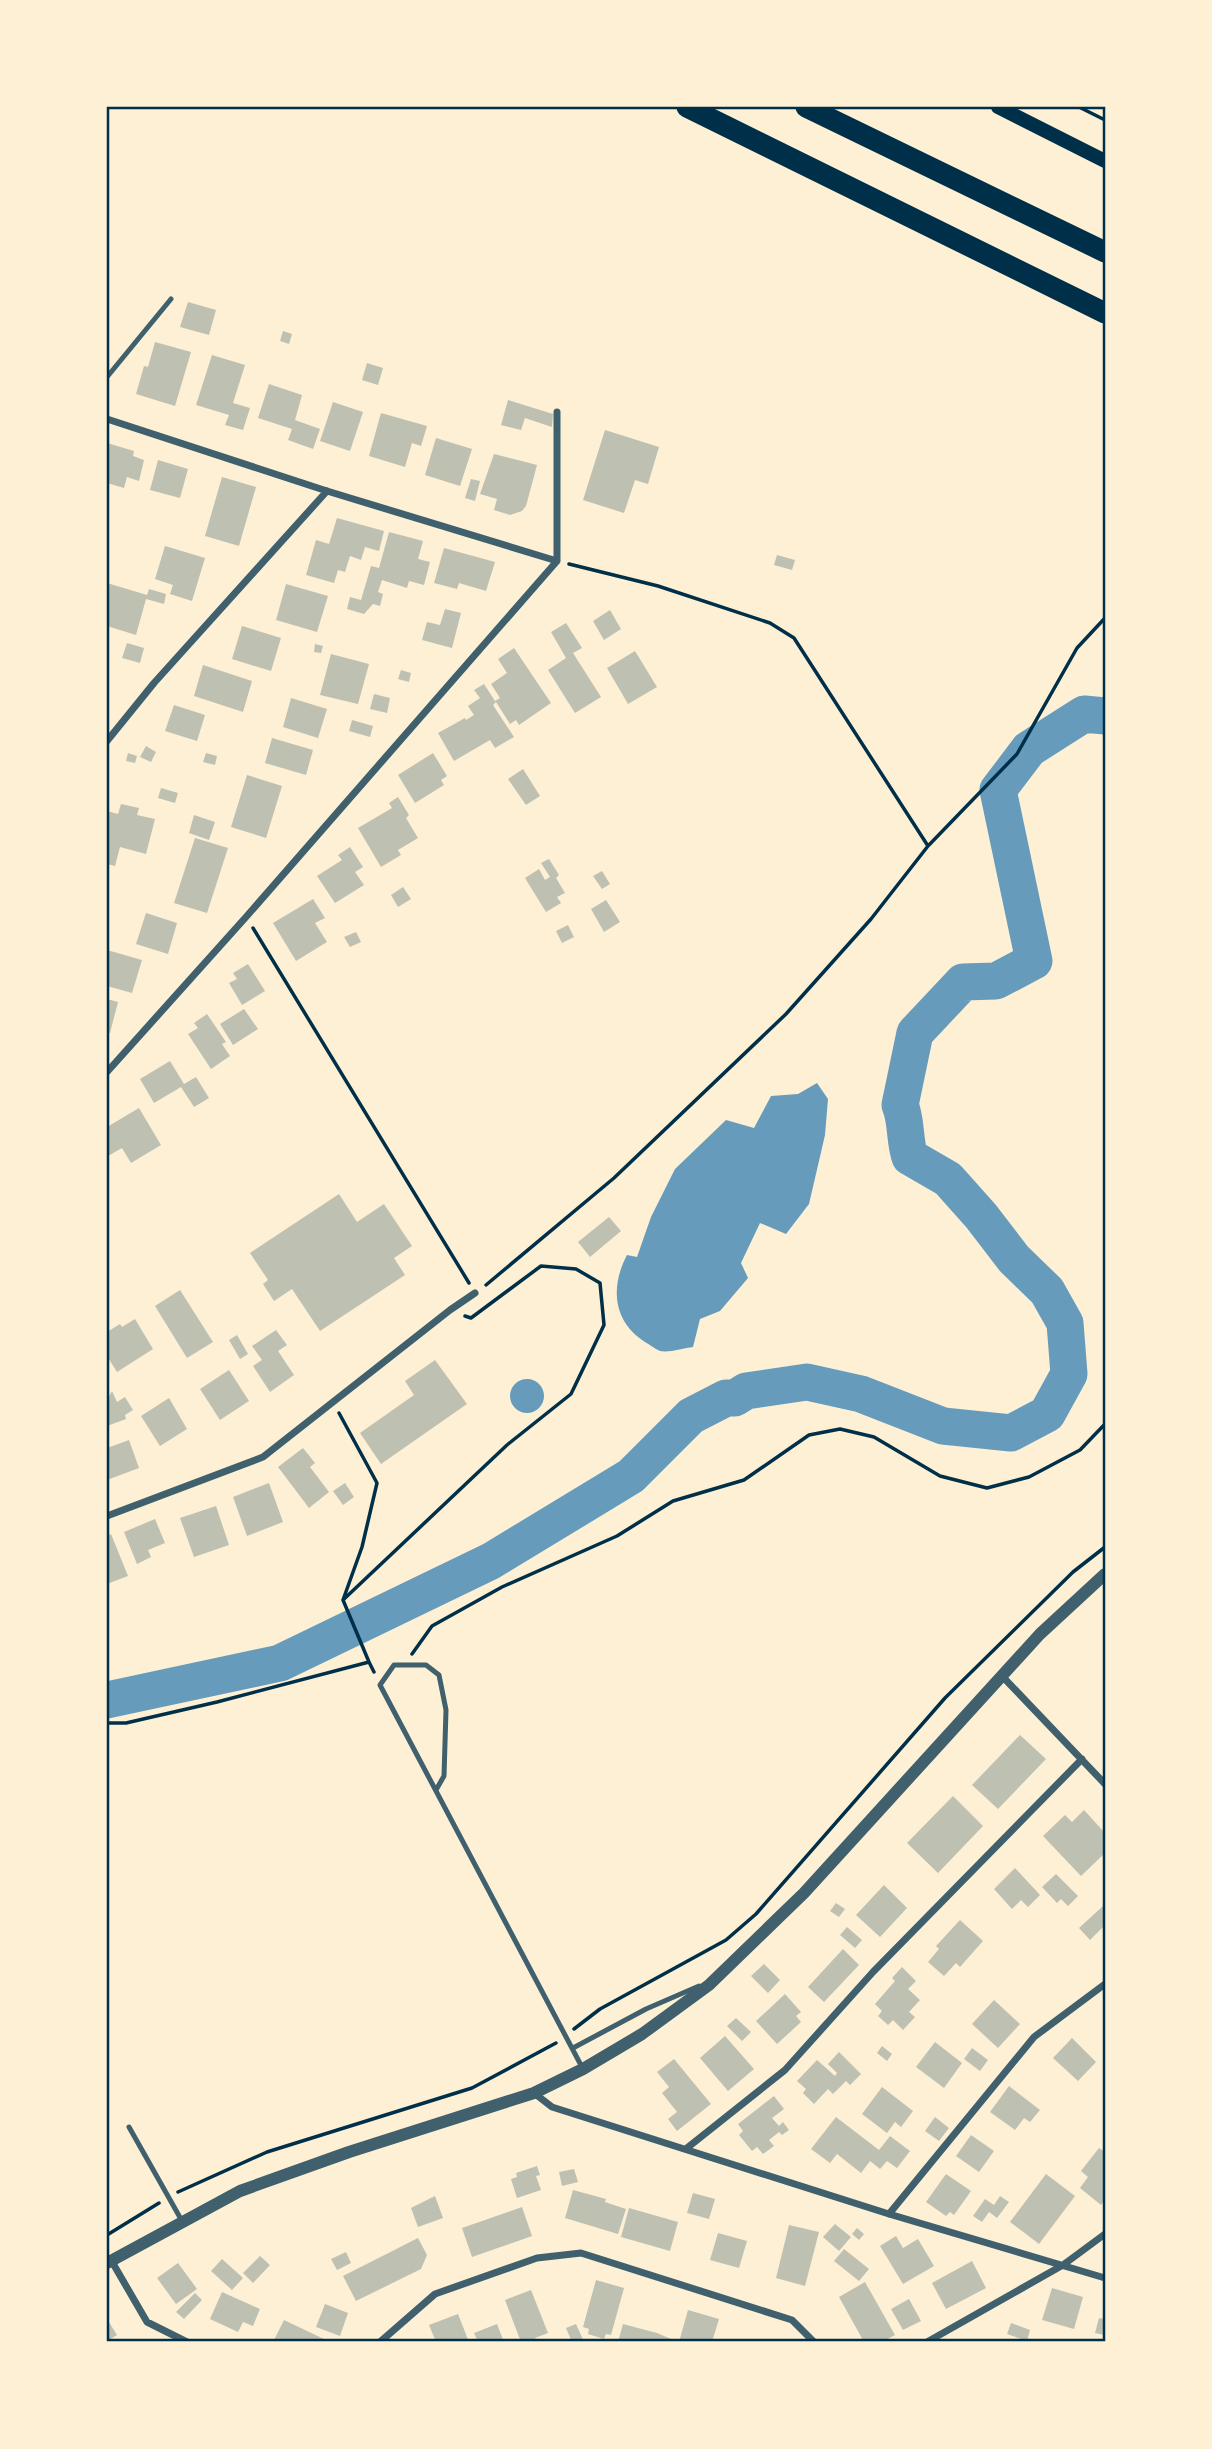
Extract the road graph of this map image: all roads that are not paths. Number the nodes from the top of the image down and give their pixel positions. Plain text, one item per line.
1 (687, 107) edge
2 (806, 107) edge
3 (998, 107) edge
4 (1105, 162) edge
5 (1105, 253) edge
6 (171, 299) dead end
7 (1105, 313) edge
8 (107, 377) edge
9 (557, 412) dead end
10 (107, 419) edge
11 (327, 491) junction
12 (557, 561) junction
13 (107, 741) edge
14 (107, 1072) edge
15 (475, 1293) road end
16 (107, 1516) edge
17 (1105, 1574) edge
18 (1002, 1676) junction
19 (1082, 1759) junction
20 (1105, 1784) edge
21 (436, 1790) junction
22 (1105, 1984) edge
23 (709, 1985) junction
24 (573, 2048) junction
25 (583, 2069) junction
26 (534, 2093) junction
27 (129, 2127) dead end
28 (687, 2148) junction
29 (889, 2214) junction
30 (182, 2221) junction
31 (1105, 2234) edge
32 (109, 2261) edge
33 (1063, 2264) junction
34 (1105, 2278) edge
35 (187, 2342) edge
36 (380, 2342) edge
37 (814, 2342) edge
38 (926, 2342) edge

1 - 7 highway
2 - 5 highway
3 - 4 main road
6 - 8 lane
9 - 12 street
10 - 11 street
11 - 12 street
11 - 13 street
12 - 14 street
15 - 16 street
17 - 18 street
18 - 19 street
18 - 23 street
19 - 20 street
19 - 28 street
21 - 21 lane
21 - 24 lane
22 - 29 street
23 - 24 lane
23 - 25 street
24 - 25 lane
25 - 26 street
26 - 28 street
26 - 30 street
27 - 30 lane
28 - 29 street
29 - 33 street
30 - 32 street
31 - 33 street
32 - 35 street
33 - 34 street
33 - 38 street
36 - 37 street

